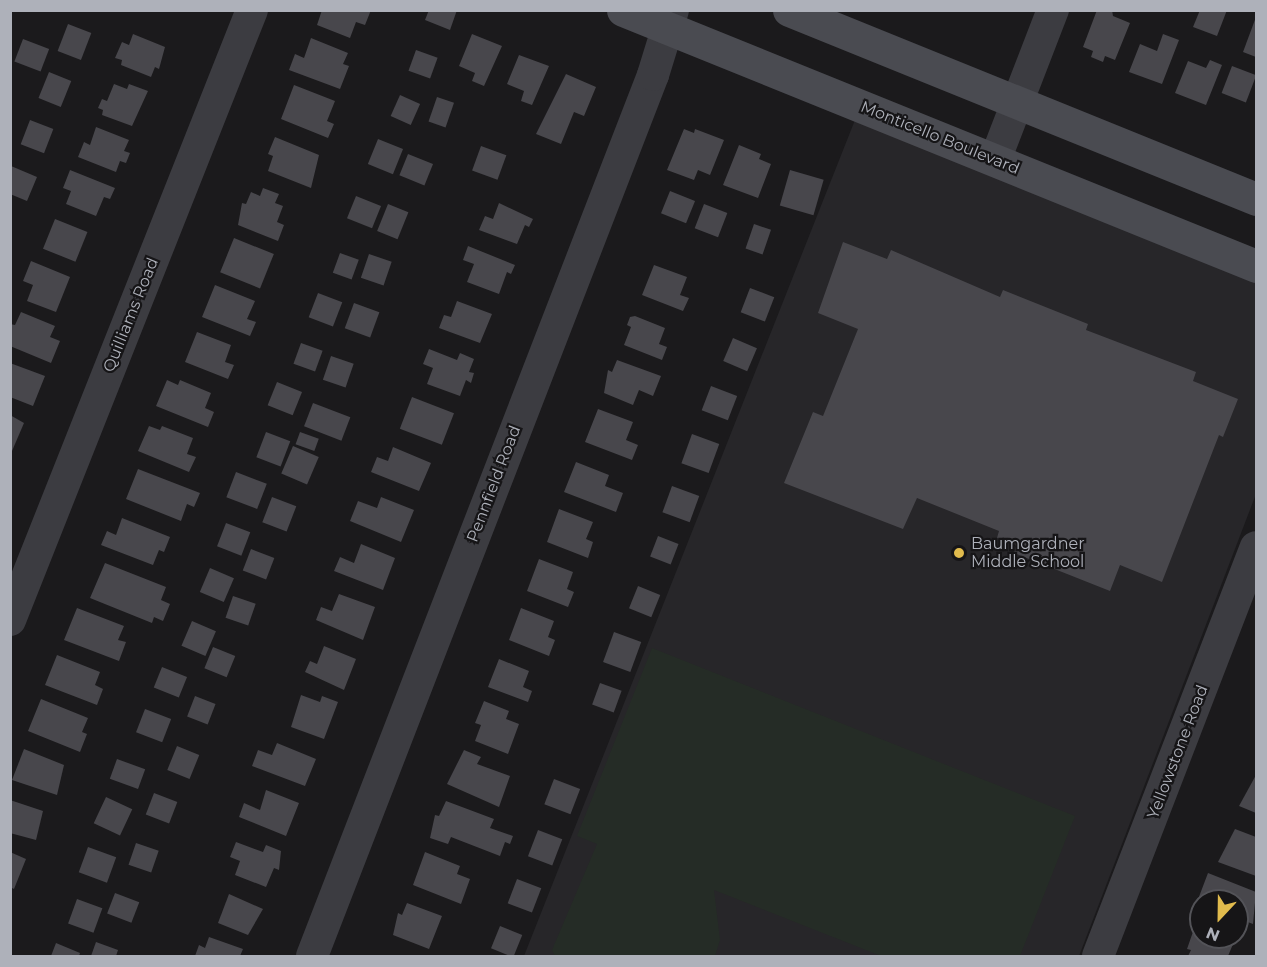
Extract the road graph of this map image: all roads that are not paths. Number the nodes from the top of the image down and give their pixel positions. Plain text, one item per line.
1 (252, 10) edge
2 (623, 10) edge
3 (789, 10) edge
4 (1053, 10) edge
5 (672, 20) edge
6 (1018, 102) junction
7 (995, 160) junction
8 (1257, 199) edge
9 (1257, 266) edge
10 (1257, 546) edge
11 (10, 620) edge
12 (312, 957) edge
13 (1098, 957) edge

1 - 11 street, Quilliams Road
2 - 5 main road, Monticello Boulevard
3 - 6 main road
4 - 6 street
5 - 7 main road, Monticello Boulevard
5 - 12 street, Pennfield Road
6 - 7 street
6 - 8 main road
7 - 9 main road, Monticello Boulevard
10 - 13 street, Yellowstone Road

